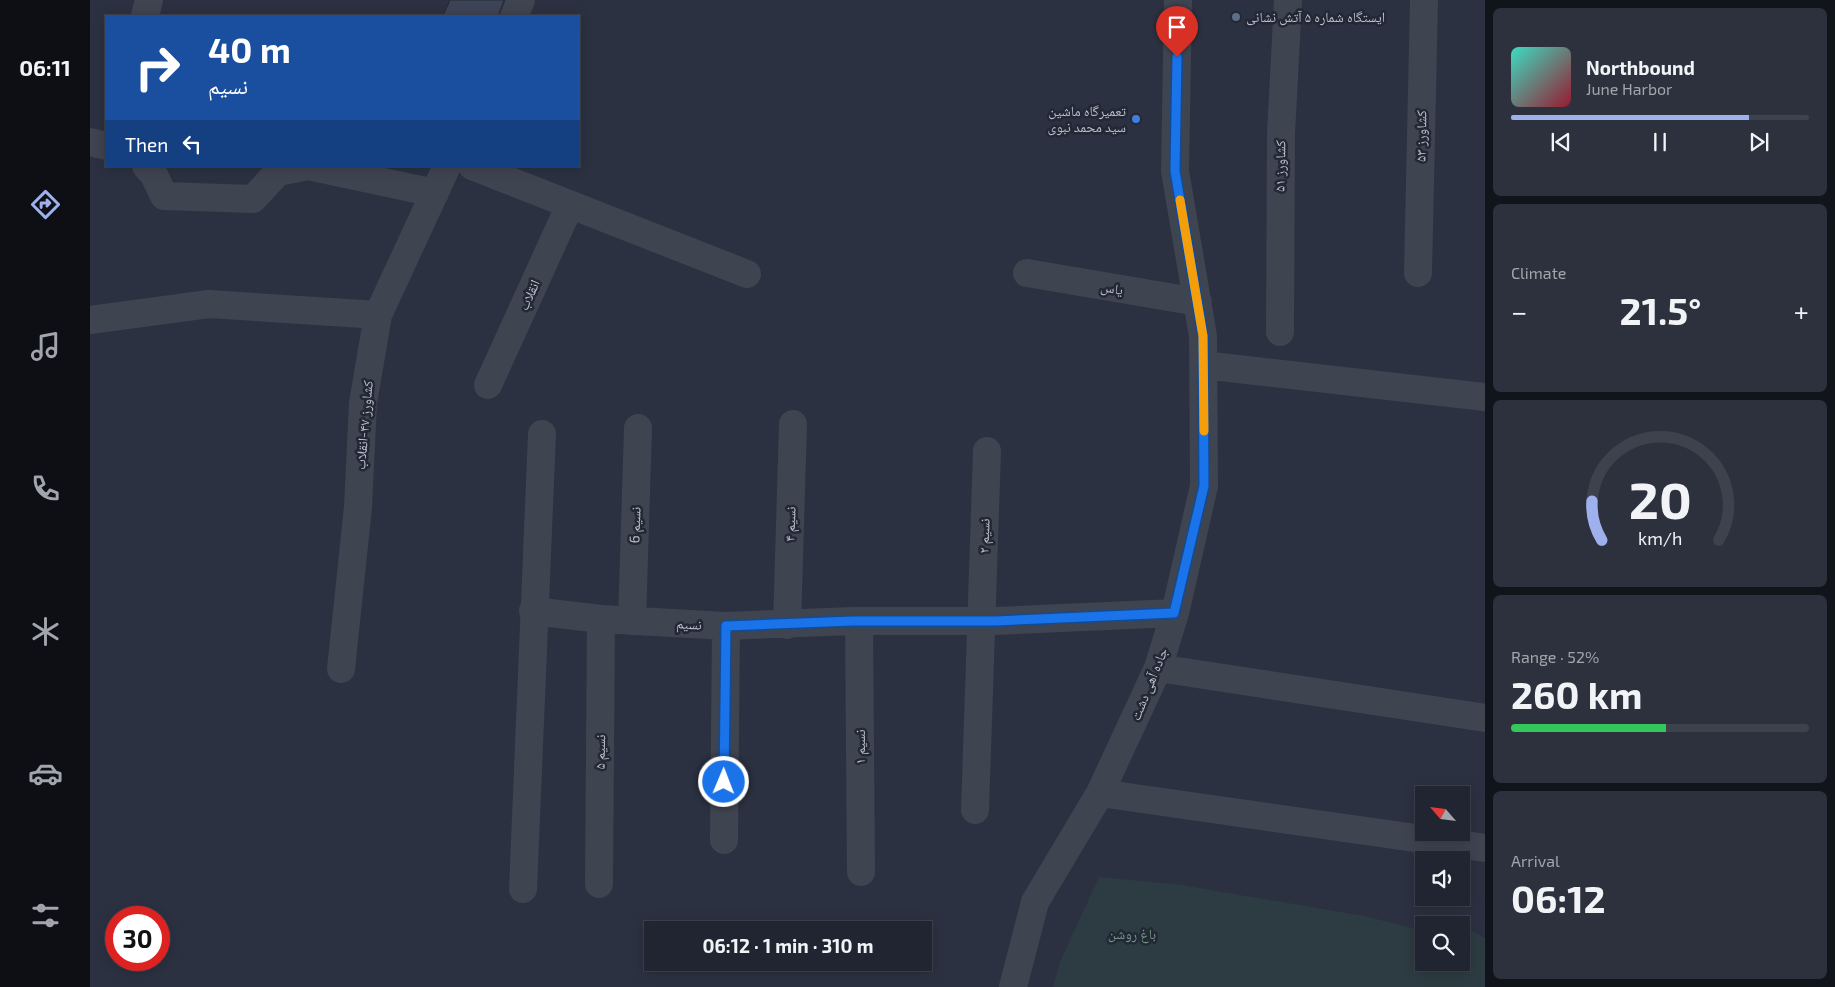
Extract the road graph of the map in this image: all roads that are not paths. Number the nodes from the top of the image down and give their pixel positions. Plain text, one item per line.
1 (149, 0) edge
2 (521, 0) edge
3 (1178, 0) edge
4 (1288, 0) edge
5 (1424, 0) edge
6 (145, 15) edge
7 (514, 15) edge
8 (90, 142) edge
9 (105, 146) edge
10 (147, 167) edge
11 (303, 167) edge
12 (313, 167) edge
13 (447, 167) edge
14 (475, 167) edge
15 (435, 193) junction
16 (570, 205) junction
17 (1026, 273) dead end
18 (1418, 273) dead end
19 (746, 274) dead end
20 (1198, 302) junction
21 (378, 315) junction
22 (90, 320) edge
23 (1280, 332) dead end
24 (1203, 365) junction
25 (488, 385) dead end
26 (1485, 396) edge
27 (793, 424) dead end
28 (638, 428) dead end
29 (542, 434) dead end
30 (987, 451) dead end
31 (533, 611) junction
32 (1174, 613) junction
33 (601, 619) junction
34 (632, 621) junction
35 (859, 621) junction
36 (980, 621) junction
37 (787, 625) junction
38 (726, 626) junction
39 (1158, 668) junction
40 (341, 669) dead end
41 (1485, 718) edge
42 (1100, 793) junction
43 (975, 810) dead end
44 (724, 840) dead end
45 (1485, 848) edge
46 (861, 872) dead end
47 (599, 884) dead end
48 (523, 889) dead end
49 (1013, 987) edge

1 - 6 street
2 - 7 street
3 - 20 street, جاده آهی دشت
4 - 23 street, کشاورز ۵۱
5 - 18 street, کشاورز ۵۳
8 - 9 street
10 - 11 street
12 - 15 street
13 - 15 street, کشاورز ۴۷-انقلاب
14 - 16 street
15 - 21 street, کشاورز ۴۷-انقلاب
16 - 19 street
16 - 25 street, انقلاب
17 - 20 street, یاس
20 - 24 street, جاده آهی دشت
21 - 22 street
21 - 40 street, کشاورز ۴۷-انقلاب
24 - 26 street
24 - 32 street, جاده آهی دشت
27 - 37 street, نسیم ۴
28 - 34 street, نسیم 6
29 - 31 street
30 - 36 street, نسیم ۲
31 - 33 street, نسیم
31 - 48 street
32 - 36 street, نسیم
32 - 39 street, جاده آهی دشت
33 - 34 street, نسیم
33 - 47 street, نسیم ۵
34 - 38 street, نسیم
35 - 36 street, نسیم
35 - 37 street, نسیم
35 - 46 street, نسیم ۱
36 - 43 street, نسیم ۲
37 - 38 street, نسیم
38 - 44 street
39 - 41 street
39 - 42 street, جاده آهی دشت
42 - 45 street
42 - 49 street, جاده آهی دشت

